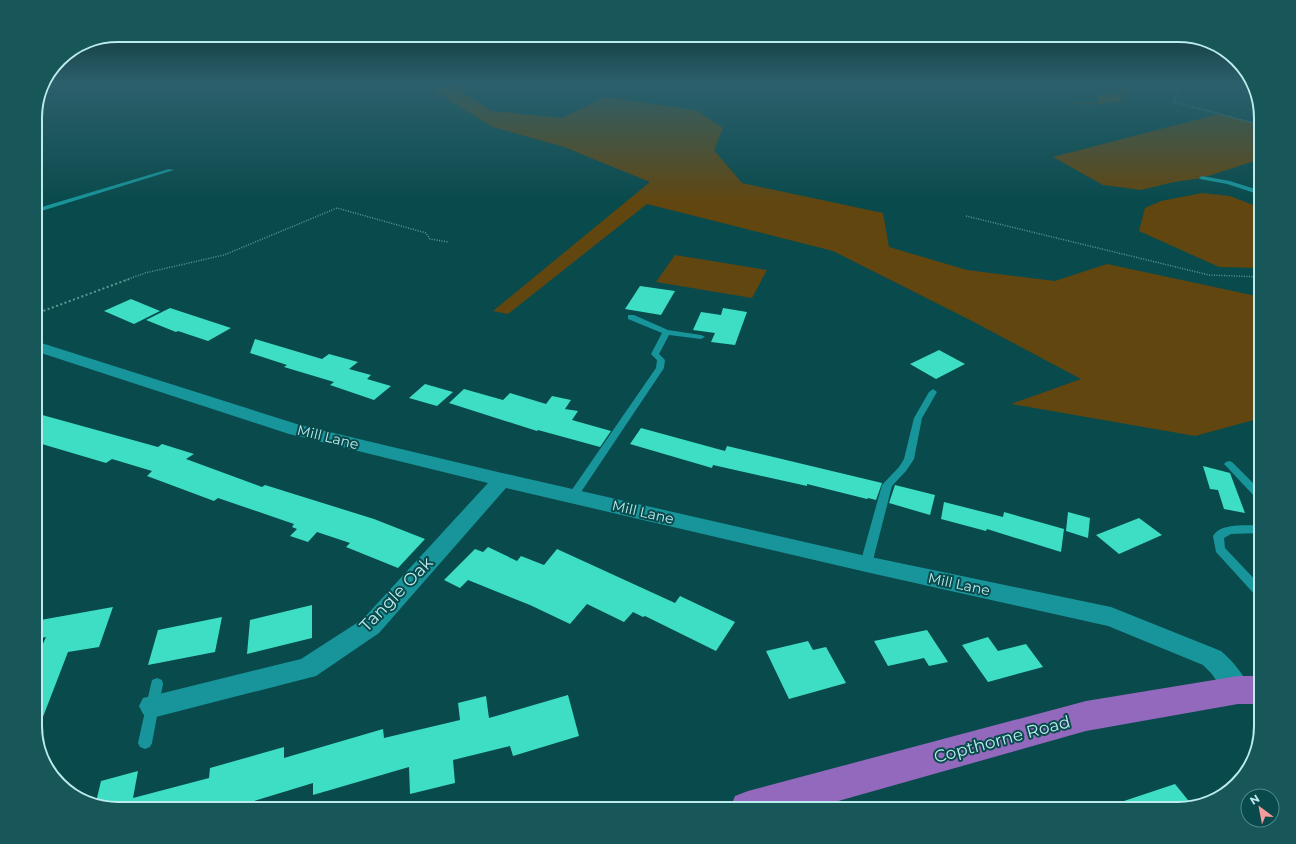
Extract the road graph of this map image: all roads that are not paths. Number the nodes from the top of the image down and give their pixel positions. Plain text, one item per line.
1 (171, 170) dead end
2 (1202, 178) dead end
3 (1254, 191) edge
4 (42, 209) edge
5 (632, 317) dead end
6 (666, 332) junction
7 (701, 337) dead end
8 (42, 348) edge
9 (933, 392) dead end
10 (1229, 464) dead end
11 (502, 480) junction
12 (1254, 490) edge
13 (573, 496) junction
14 (1254, 529) edge
15 (866, 564) junction
16 (1254, 586) edge
17 (1250, 690) edge
18 (155, 695) joint
19 (146, 743) dead end
20 (773, 802) edge

1 - 4 lane
2 - 3 lane
5 - 6 lane
6 - 7 lane
6 - 13 lane
8 - 11 street, Mill Lane
9 - 15 lane
10 - 12 lane
11 - 13 street, Mill Lane
11 - 18 street, Tangle Oak
13 - 15 street, Mill Lane
14 - 16 lane
15 - 17 street, Mill Lane
17 - 20 highway, Copthorne Road
18 - 19 lane

